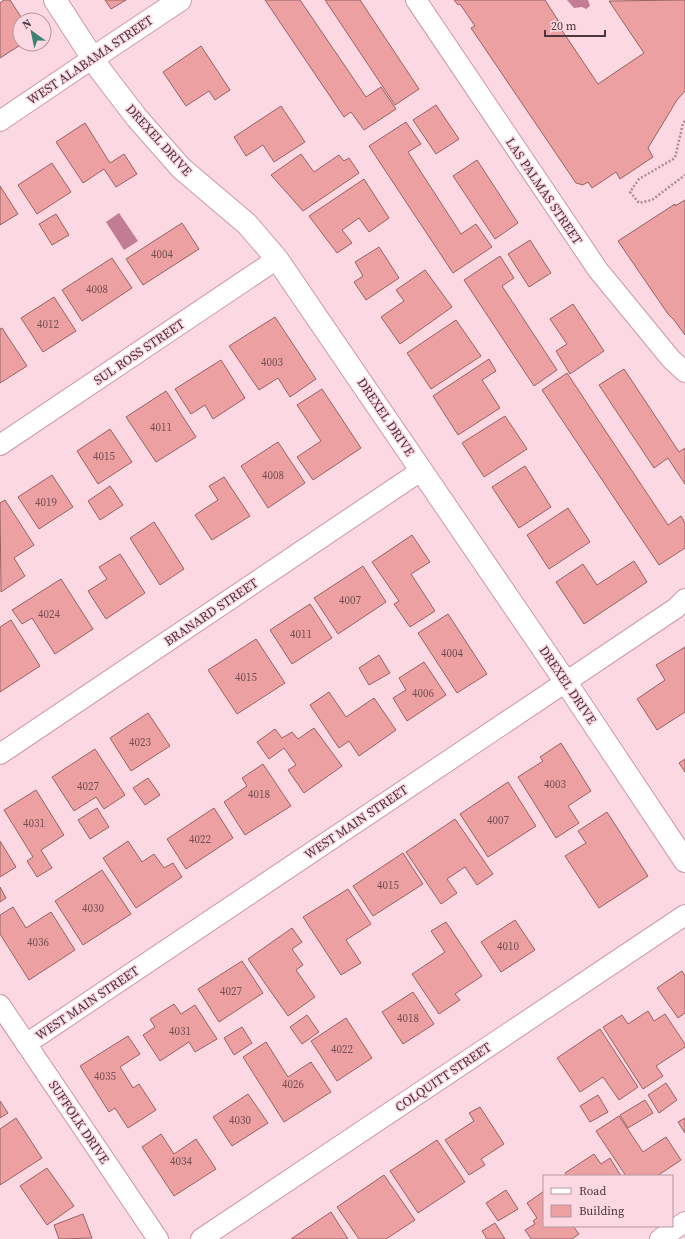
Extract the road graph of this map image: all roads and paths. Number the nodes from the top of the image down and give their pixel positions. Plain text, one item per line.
1 (55, 0) edge
2 (180, 0) edge
3 (416, 0) edge
4 (93, 58) junction
5 (0, 120) edge
6 (685, 121) edge
7 (685, 175) edge
8 (277, 259) junction
9 (685, 372) edge
10 (0, 445) edge
11 (422, 470) junction
12 (685, 599) edge
13 (565, 681) junction
14 (0, 754) edge
15 (685, 861) edge
16 (685, 915) edge
17 (0, 1006) edge
18 (26, 1044) junction
19 (685, 1222) edge
20 (158, 1239) edge
21 (201, 1239) edge
22 (660, 1239) edge

1 - 4 street, DREXEL DRIVE
2 - 4 street, WEST ALABAMA STREET
3 - 9 street, LAS PALMAS STREET
4 - 5 street, WEST ALABAMA STREET
4 - 8 street, DREXEL DRIVE
6 - 7 path
8 - 10 street, SUL ROSS STREET
8 - 11 street, DREXEL DRIVE
11 - 13 street, DREXEL DRIVE
11 - 14 street, BRANARD STREET
12 - 13 street, WEST MAIN STREET
13 - 15 street, DREXEL DRIVE
13 - 18 street, WEST MAIN STREET
16 - 21 street, COLQUITT STREET
17 - 18 street, SUFFOLK DRIVE
18 - 20 street, SUFFOLK DRIVE
19 - 22 street

